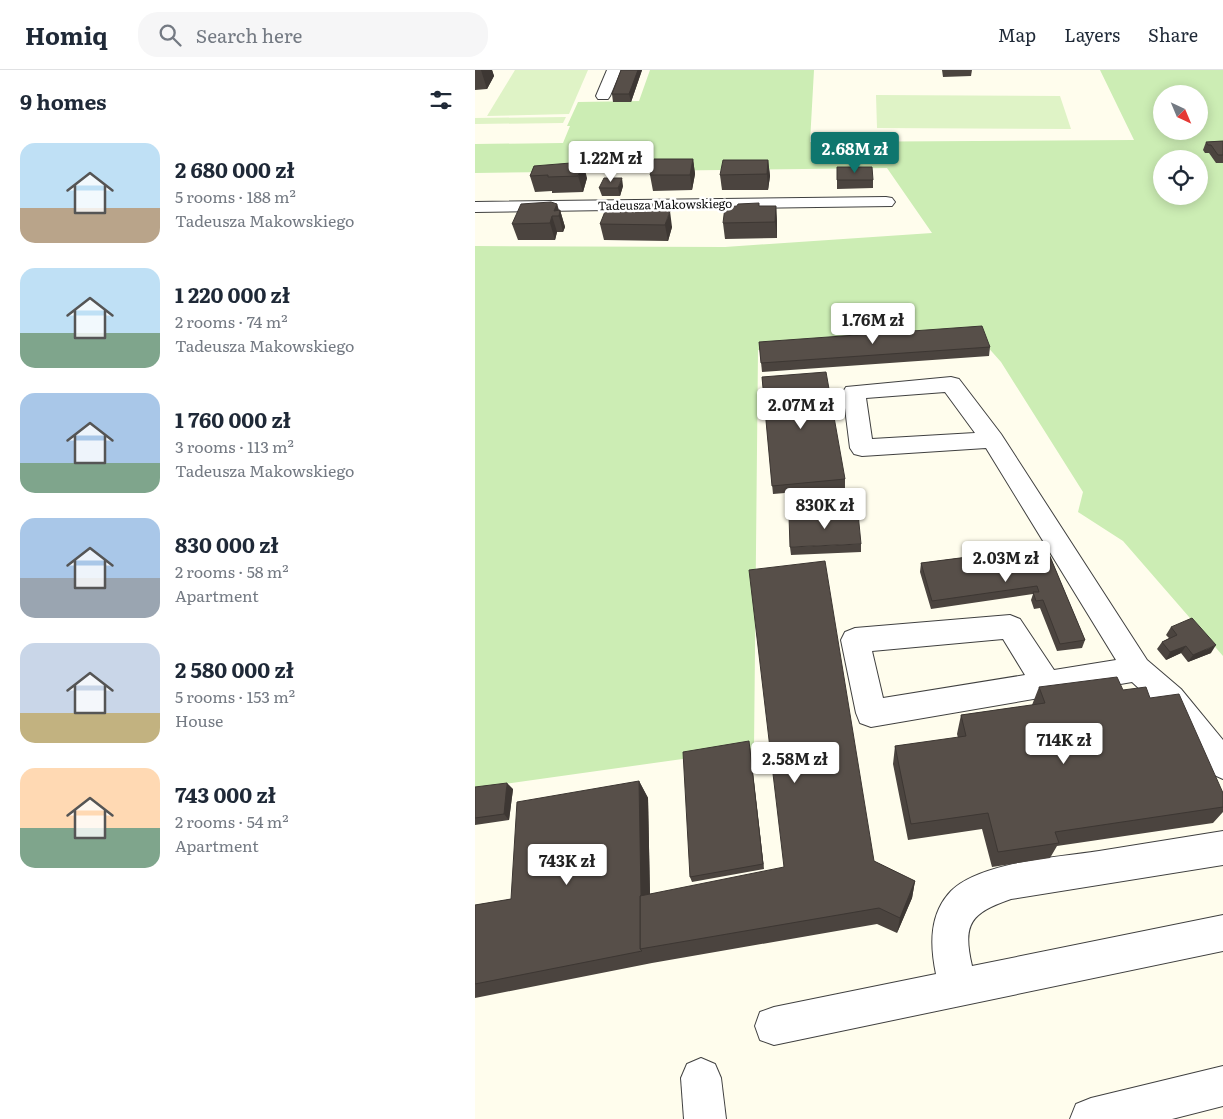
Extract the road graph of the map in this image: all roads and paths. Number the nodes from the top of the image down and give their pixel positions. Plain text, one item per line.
1 (614, 70) edge
2 (603, 96) dead end
3 (886, 202) dead end
4 (475, 207) edge
5 (993, 440) junction
6 (1137, 669) junction
7 (1047, 685) junction
8 (1223, 764) edge
9 (1223, 848) edge
10 (1223, 933) edge
11 (958, 989) junction
12 (774, 1026) dead end
13 (701, 1078) dead end
14 (1223, 1086) edge
15 (705, 1119) edge
16 (1091, 1119) edge

1 - 2 street
3 - 4 street, Tadeusza Makowskiego
5 - 5 street
5 - 6 street
6 - 7 street
6 - 8 street
7 - 7 street
9 - 11 street
10 - 11 street
11 - 12 street
13 - 15 street
14 - 16 street

